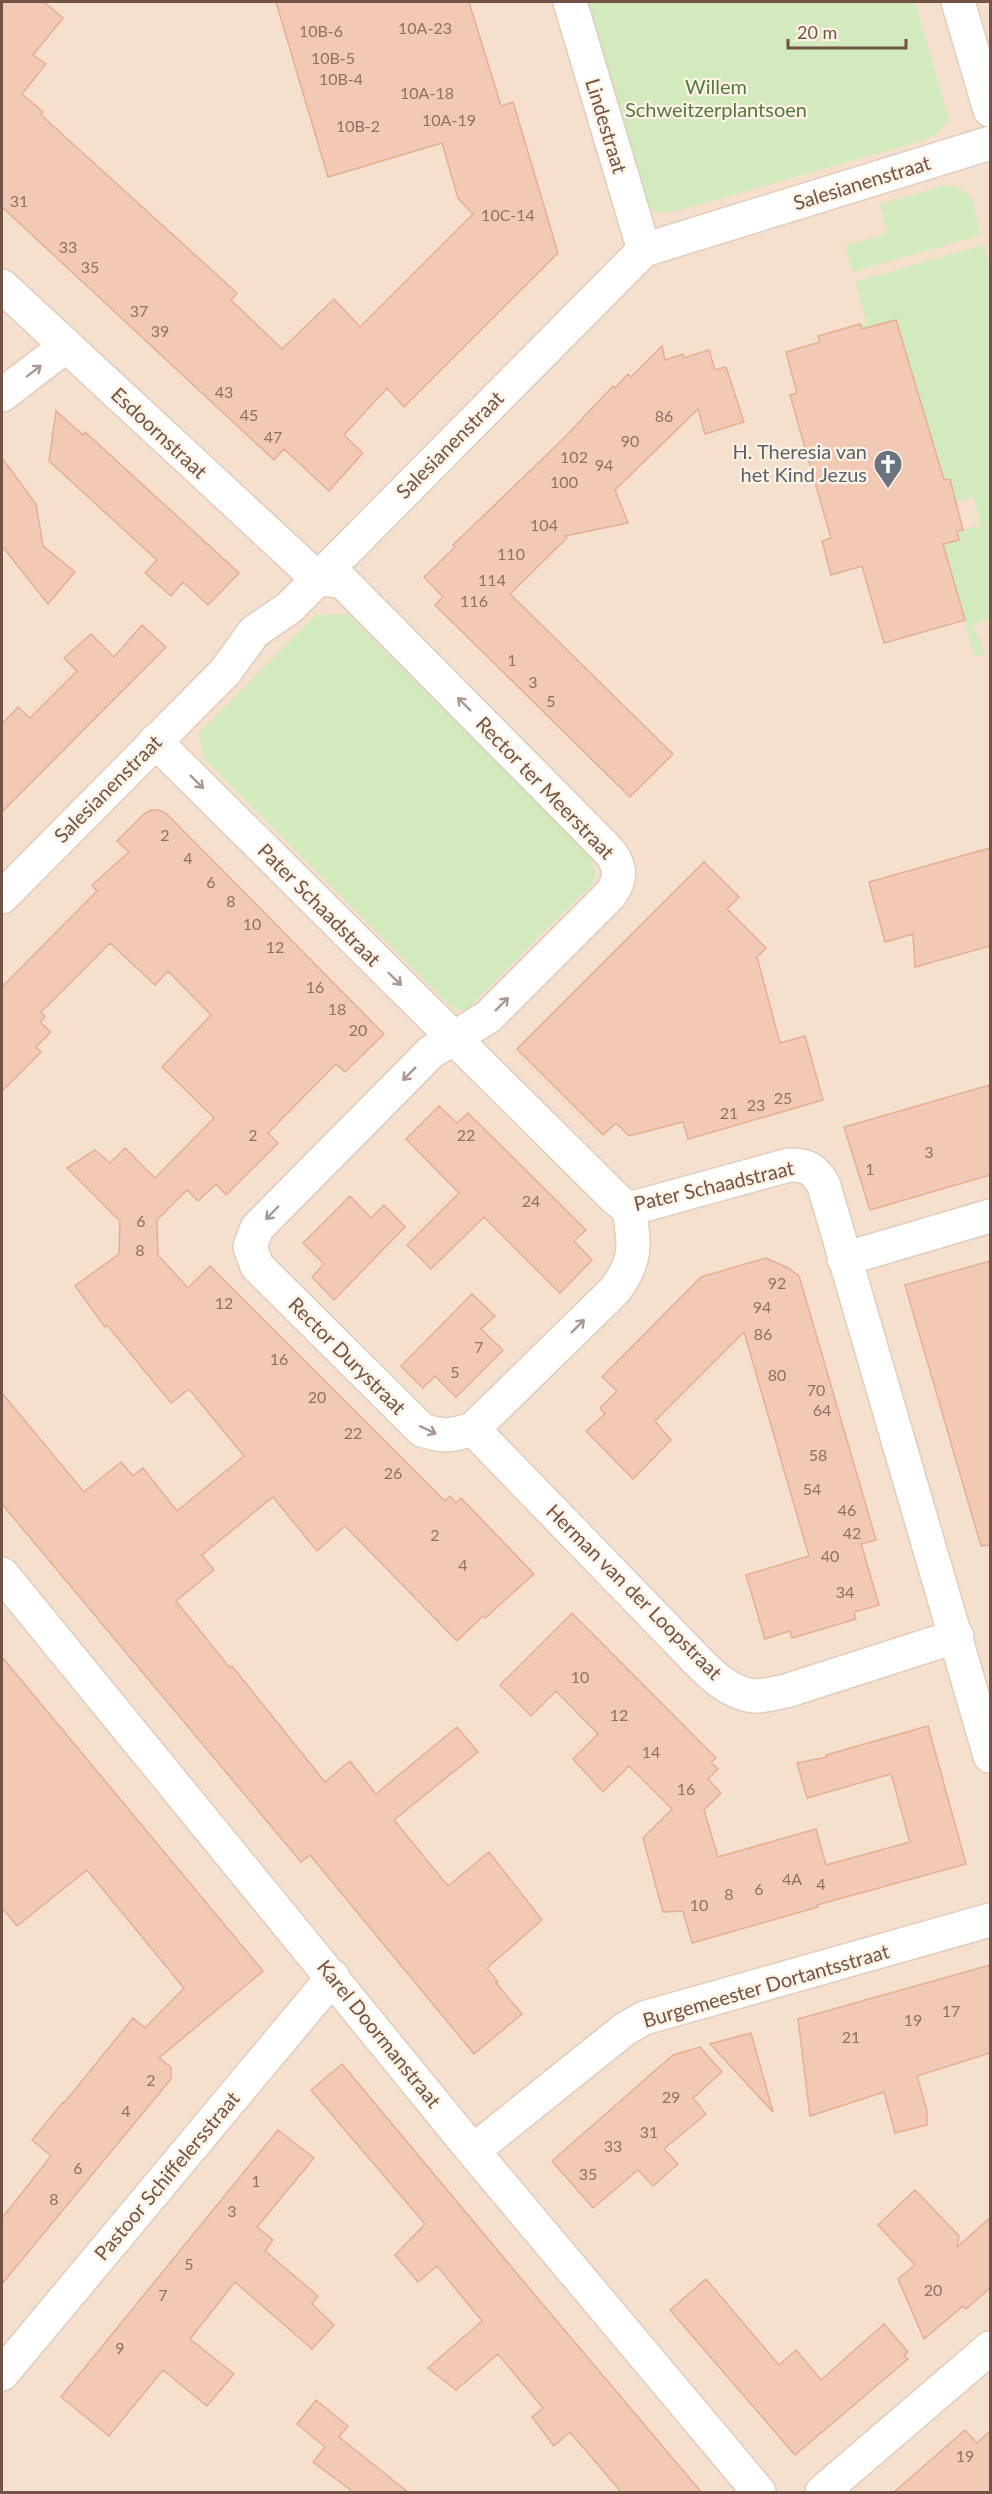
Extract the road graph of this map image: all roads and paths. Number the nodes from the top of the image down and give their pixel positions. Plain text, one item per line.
1 (570, 2) edge
2 (958, 2) edge
3 (990, 110) edge
4 (990, 143) edge
5 (644, 250) junction
6 (2, 286) edge
7 (66, 346) junction
8 (2, 395) edge
9 (318, 579) junction
10 (156, 741) junction
11 (2, 897) edge
12 (455, 1038) junction
13 (630, 1209) junction
14 (990, 1216) edge
15 (844, 1259) junction
16 (474, 1430) junction
17 (2, 1574) edge
18 (957, 1636) junction
19 (989, 1743) edge
20 (990, 1920) edge
21 (333, 1977) junction
22 (473, 2151) junction
23 (990, 2348) edge
24 (2, 2374) edge
25 (759, 2493) edge
26 (822, 2493) edge

1 - 5 street, Lindestraat
2 - 3 street
4 - 5 street, Salesianenstraat
5 - 9 street, Salesianenstraat
6 - 7 street, Esdoornstraat
8 -> 7 street
7 - 9 street, Esdoornstraat
9 - 10 street, Salesianenstraat
12 -> 9 street, Rector ter Meerstraat
10 - 11 street, Salesianenstraat
10 -> 12 street, Pater Schaadstraat
12 - 13 street, Pater Schaadstraat
12 -> 16 street, Rector Durystraat
13 - 15 street, Pater Schaadstraat
16 -> 13 street
14 - 15 street
15 - 18 street, Pater Schaadstraat
16 - 18 street, Herman van der Loopstraat
17 - 21 street, Karel Doormanstraat
18 - 19 street, Pater Schaadstraat
20 - 22 street, Burgemeester Dortantsstraat
21 - 22 street, Karel Doormanstraat
21 - 24 street, Pastoor Schiffelersstraat
22 - 25 street, Karel Doormanstraat
23 - 26 street

